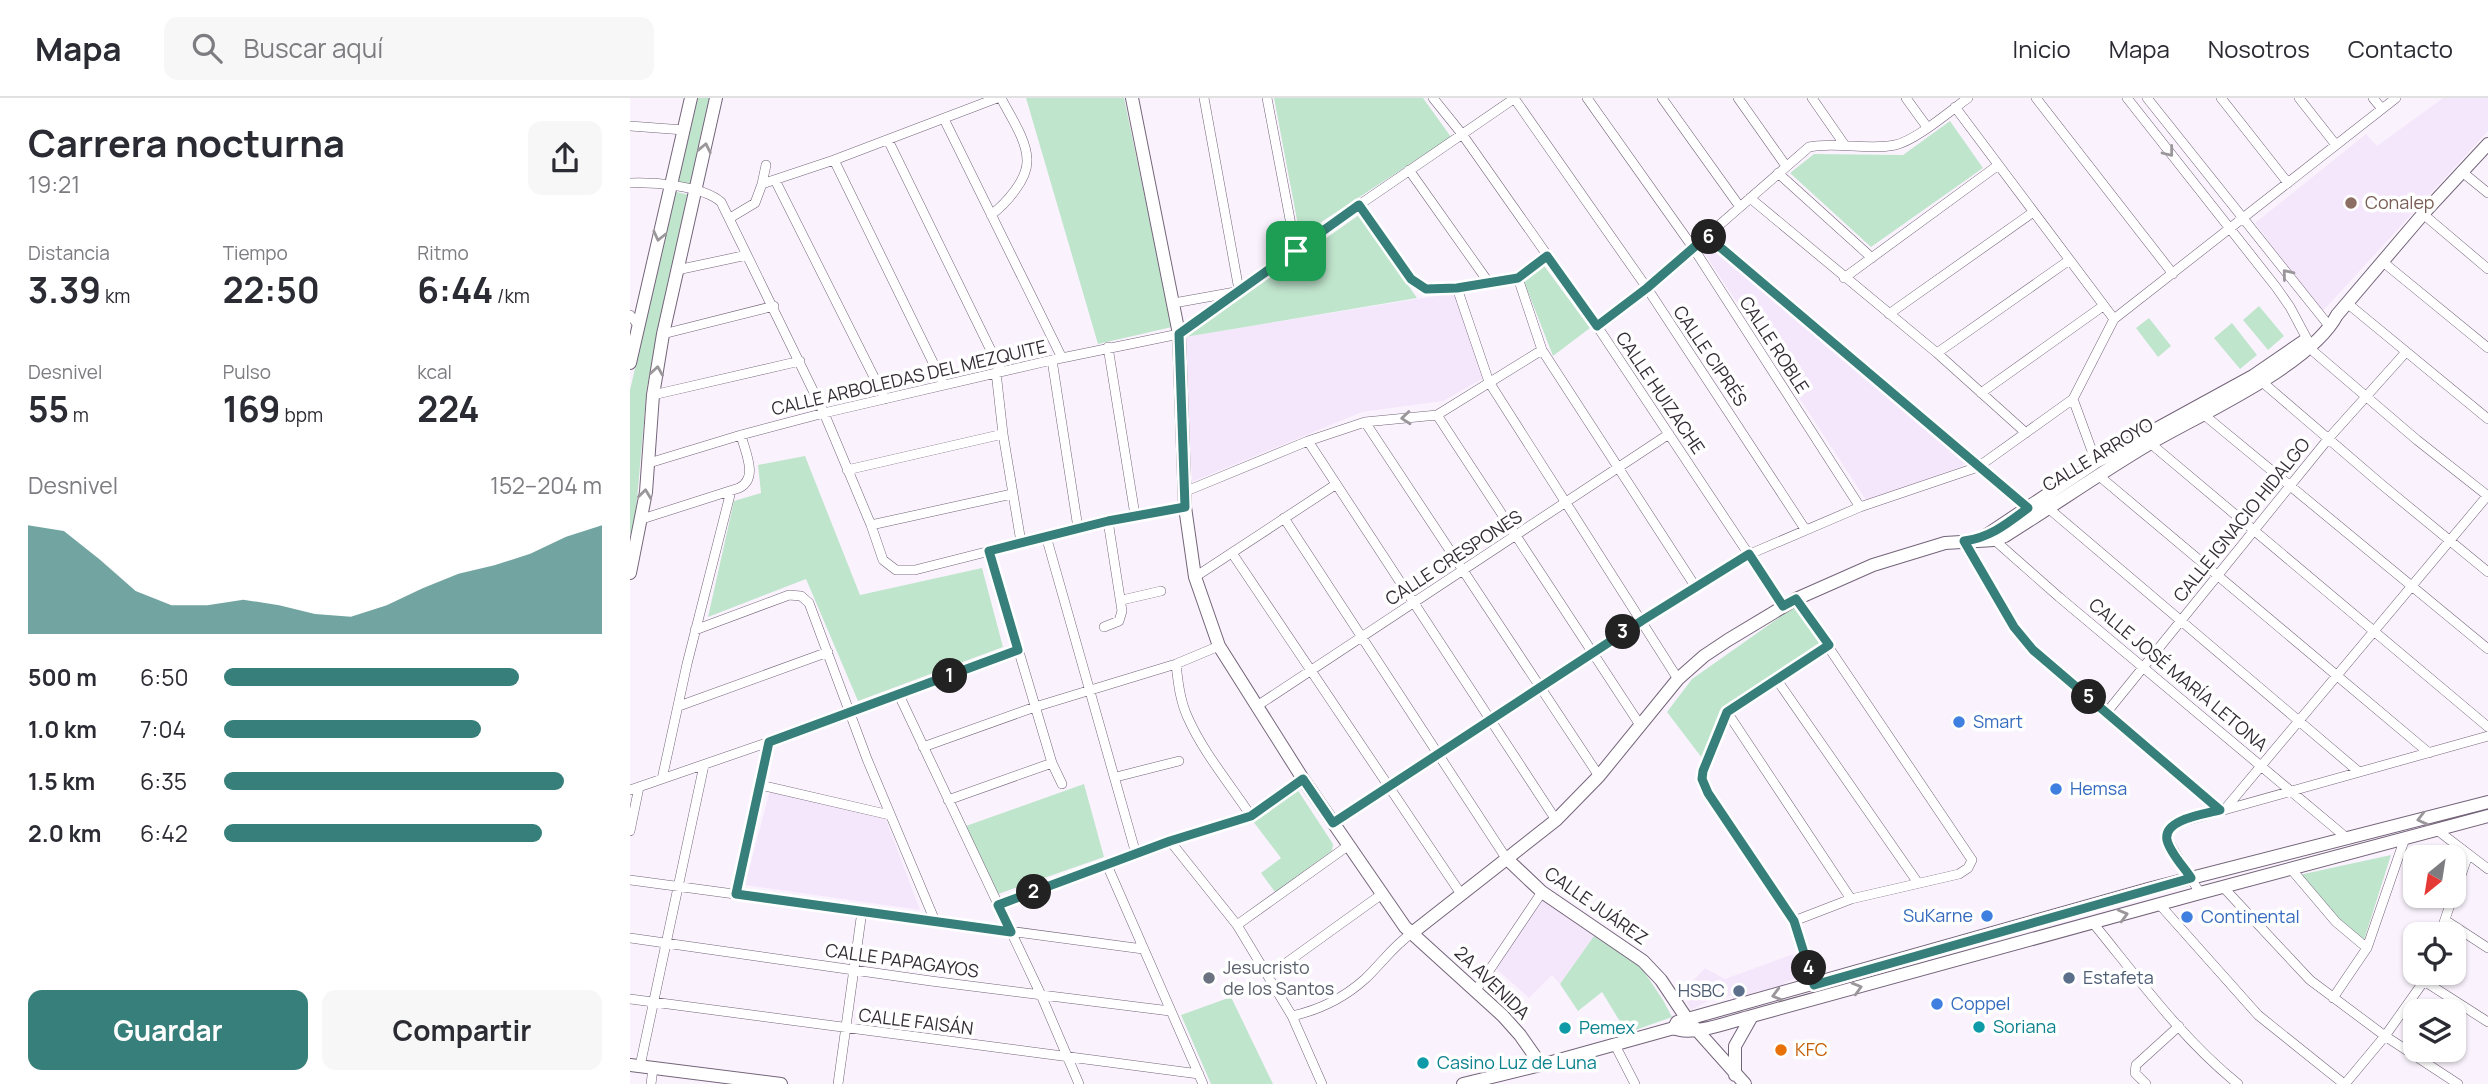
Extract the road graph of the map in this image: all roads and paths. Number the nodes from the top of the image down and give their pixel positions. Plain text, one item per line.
1 (691, 98) edge
2 (716, 98) edge
3 (999, 98) edge
4 (1132, 98) edge
5 (1204, 98) edge
6 (1267, 98) edge
7 (1433, 98) edge
8 (1514, 98) edge
9 (1587, 98) edge
10 (1662, 98) edge
11 (1738, 98) edge
12 (1812, 98) edge
13 (1906, 98) edge
14 (1968, 98) edge
15 (2036, 98) edge
16 (2127, 98) edge
17 (2147, 98) edge
18 (2221, 98) edge
19 (2299, 98) edge
20 (2374, 98) edge
21 (2396, 98) edge
22 (1955, 107) junction
23 (2382, 109) junction
24 (944, 119) junction
25 (630, 126) edge
26 (1927, 127) junction
27 (684, 130) junction
28 (1462, 134) junction
29 (888, 140) junction
30 (1844, 144) junction
31 (2488, 144) edge
32 (2336, 145) junction
33 (834, 160) junction
34 (766, 166) dead end
35 (1997, 166) junction
36 (1782, 169) junction
37 (1409, 170) junction
38 (2461, 171) junction
39 (775, 180) junction
40 (630, 183) edge
41 (2288, 183) junction
42 (762, 184) junction
43 (671, 187) junction
44 (696, 190) junction
45 (2488, 193) edge
46 (1749, 198) junction
47 (1359, 205) junction
48 (1740, 207) junction
49 (2032, 213) junction
50 (2423, 214) junction
51 (990, 215) junction
52 (730, 218) junction
53 (2242, 219) junction
54 (2230, 229) junction
55 (1707, 236) junction
56 (1694, 248) junction
57 (1296, 251) junction
58 (747, 255) junction
59 (1547, 256) junction
60 (1872, 258) junction
61 (2068, 261) junction
62 (2383, 262) junction
63 (2488, 269) edge
64 (677, 270) junction
65 (2173, 274) junction
66 (1518, 278) junction
67 (1844, 278) junction
68 (1489, 283) junction
69 (1457, 288) junction
70 (1647, 288) junction
71 (1238, 291) junction
72 (1174, 303) junction
73 (2347, 303) junction
74 (774, 306) junction
75 (2104, 306) junction
76 (1889, 314) junction
77 (630, 315) edge
78 (2114, 319) junction
79 (2331, 321) junction
80 (639, 326) junction
81 (1597, 326) junction
82 (663, 334) junction
83 (1179, 334) junction
84 (2308, 343) junction
85 (1108, 347) junction
86 (2488, 348) edge
87 (1542, 350) junction
88 (2406, 352) junction
89 (1937, 353) junction
90 (1057, 359) junction
91 (800, 361) junction
92 (630, 363) edge
93 (999, 372) junction
94 (2261, 381) junction
95 (1489, 382) junction
96 (944, 385) junction
97 (1981, 393) junction
98 (653, 395) junction
99 (2366, 397) junction
100 (885, 398) junction
101 (2073, 399) junction
102 (824, 413) junction
103 (2203, 414) junction
104 (1437, 415) junction
105 (2488, 419) edge
106 (1365, 422) junction
107 (2026, 433) junction
108 (1003, 434) junction
109 (1669, 434) junction
110 (741, 435) junction
111 (2328, 439) junction
112 (1308, 441) junction
113 (2150, 443) junction
114 (649, 463) junction
115 (1978, 467) junction
116 (1617, 468) junction
117 (2097, 468) junction
118 (847, 470) junction
119 (2291, 484) junction
120 (1335, 485) junction
121 (731, 491) junction
122 (1184, 492) junction
123 (1012, 494) junction
124 (2488, 495) edge
125 (1567, 502) junction
126 (1185, 507) junction
127 (1860, 507) junction
128 (2047, 507) junction
129 (2028, 508) junction
130 (1135, 515) junction
131 (1284, 518) junction
132 (642, 519) junction
133 (1108, 521) junction
134 (871, 525) junction
135 (1078, 528) junction
136 (1805, 529) junction
137 (2254, 530) junction
138 (1046, 536) junction
139 (1515, 537) junction
140 (1987, 538) junction
141 (2449, 539) junction
142 (1964, 541) junction
143 (634, 542) edge
144 (1021, 542) junction
145 (989, 551) junction
146 (1232, 553) junction
147 (1749, 554) junction
148 (1463, 571) junction
149 (2488, 572) edge
150 (630, 573) edge
151 (2217, 576) junction
152 (1195, 577) junction
153 (1695, 586) junction
154 (2411, 586) junction
155 (1161, 591) dead end
156 (1796, 599) junction
157 (1122, 600) junction
158 (1413, 604) junction
159 (1783, 606) junction
160 (1643, 620) junction
161 (2179, 621) junction
162 (1104, 627) dead end
163 (695, 630) junction
164 (2373, 632) junction
165 (1363, 636) junction
166 (1829, 645) junction
167 (1219, 646) junction
168 (2488, 649) edge
169 (1018, 650) junction
170 (828, 652) junction
171 (1592, 653) junction
172 (1176, 664) junction
173 (2143, 666) junction
174 (1312, 671) junction
175 (2336, 675) junction
176 (1678, 679) junction
177 (1776, 680) junction
178 (1541, 687) junction
179 (1089, 690) junction
180 (899, 695) junction
181 (678, 706) junction
182 (1256, 706) junction
183 (1035, 708) junction
184 (849, 712) junction
185 (1727, 712) junction
186 (2107, 712) junction
187 (1491, 720) junction
188 (2299, 721) junction
189 (1640, 725) junction
190 (2488, 727) edge
191 (2488, 736) edge
192 (769, 742) junction
193 (923, 747) junction
194 (2429, 753) junction
195 (1440, 755) junction
196 (1179, 761) dead end
197 (1052, 763) junction
198 (704, 765) junction
199 (2262, 766) junction
200 (2359, 772) junction
201 (1599, 776) junction
202 (1116, 777) junction
203 (662, 779) junction
204 (1303, 779) junction
205 (1062, 783) dead end
206 (761, 785) junction
207 (1389, 788) junction
208 (634, 789) edge
209 (2292, 792) junction
210 (948, 800) junction
211 (2488, 802) edge
212 (2223, 809) junction
213 (890, 814) junction
214 (1251, 816) junction
215 (2488, 816) edge
216 (1556, 820) junction
217 (1333, 823) junction
218 (2437, 830) junction
219 (630, 831) edge
220 (2405, 838) junction
221 (2348, 839) junction
222 (1170, 841) junction
223 (1349, 845) junction
224 (1136, 854) junction
225 (2468, 855) junction
226 (1506, 858) junction
227 (2466, 860) edge
228 (1108, 865) junction
229 (2291, 869) junction
230 (2488, 869) edge
231 (2191, 878) junction
232 (630, 880) edge
233 (1918, 883) junction
234 (679, 887) junction
235 (2223, 887) junction
236 (1542, 892) junction
237 (2200, 893) junction
238 (736, 894) junction
239 (1382, 894) junction
240 (1461, 894) junction
241 (1851, 899) junction
242 (998, 905) junction
243 (2160, 905) junction
244 (2449, 908) edge
245 (862, 911) junction
246 (2445, 920) joint
247 (935, 921) junction
248 (1794, 921) junction
249 (2093, 923) junction
250 (1237, 925) junction
251 (1011, 932) junction
252 (1412, 933) junction
253 (630, 938) edge
254 (667, 943) junction
255 (2367, 948) junction
256 (2488, 948) edge
257 (1143, 950) junction
258 (852, 970) junction
259 (1268, 976) junction
260 (1814, 985) junction
261 (2420, 985) edge
262 (2436, 985) edge
263 (1476, 989) junction
264 (1041, 995) junction
265 (2333, 998) junction
266 (630, 999) edge
267 (653, 1001) junction
268 (1170, 1011) junction
269 (1292, 1016) junction
270 (1752, 1016) junction
271 (1686, 1019) junction
272 (2488, 1022) edge
273 (1674, 1027) junction
274 (2179, 1027) junction
275 (845, 1028) junction
276 (1696, 1030) junction
277 (2385, 1036) junction
278 (1615, 1045) junction
279 (1068, 1056) junction
280 (1541, 1065) junction
281 (635, 1066) edge
282 (653, 1068) junction
283 (1199, 1074) junction
284 (1735, 1075) junction
285 (715, 1080) edge
286 (651, 1084) edge
287 (781, 1084) edge
288 (838, 1084) edge
289 (1079, 1084) edge
290 (1203, 1084) edge
291 (1322, 1084) edge
292 (1463, 1084) edge
293 (1635, 1084) edge
294 (1745, 1084) edge
295 (2146, 1084) edge
296 (2238, 1084) edge
297 (2344, 1084) edge
298 (2458, 1084) edge

1 - 27 street
44 -> 2 street
3 - 24 street
3 - 51 street
4 - 72 street, 2A AVENIDA
5 - 71 street
6 - 57 street
7 - 28 street, CALLE HUIZACHE
8 - 28 street
8 - 70 street, CALLE CIPRÉS
9 - 56 street, CALLE ROBLE
10 - 48 street
11 - 36 street
12 - 30 street
13 - 26 street
14 - 22 street
15 - 65 street
16 -> 54 street
17 - 53 street
18 - 41 street
19 - 32 street
20 - 23 street
21 - 23 street
22 - 26 street
22 - 35 street
23 - 32 street
24 - 29 street
24 - 51 street
25 - 27 street
26 - 30 street
27 - 43 street
28 - 37 street
28 - 59 street, CALLE HUIZACHE
29 - 33 street
29 - 93 street
30 - 36 street
31 - 38 street, CALLE ARROYO
32 - 41 street
33 - 39 street
33 - 96 street
34 - 42 street
35 - 49 street
35 - 60 street
36 - 46 street
36 - 60 street
37 - 47 street
37 - 68 street
38 - 45 street
38 - 50 street, CALLE ARROYO
39 - 42 street
39 - 100 street
40 - 43 street
41 - 53 street
42 - 52 street
43 - 44 street
43 -> 80 street
44 - 52 street
44 - 64 street
46 - 48 street
46 - 67 street
47 - 57 street
47 - 69 street
48 - 55 street
49 - 61 street
49 - 76 street
50 - 62 street, CALLE ARROYO
50 - 63 street
51 - 90 street
52 - 58 street
53 - 54 street
79 -> 53 street
54 - 65 street
54 - 84 street
55 - 56 street
55 - 115 street
56 - 70 street
56 - 127 street, CALLE ROBLE
57 - 71 street
58 - 64 street
58 - 74 street
59 - 66 street
59 - 81 street, CALLE HUIZACHE
60 - 67 street
61 - 75 street
61 - 89 street
62 - 73 street, CALLE ARROYO
62 - 86 street
64 - 82 street
65 - 78 street
66 - 68 street
66 - 87 street
67 - 76 street
68 - 69 street
69 - 95 street
70 - 81 street
70 - 136 street, CALLE CIPRÉS
71 - 72 street
71 - 83 street
72 - 83 street, 2A AVENIDA
73 - 79 street, CALLE ARROYO
73 - 88 street
74 - 82 street
74 - 91 street
75 - 78 street
75 - 97 street
76 - 89 street
77 - 80 street
78 - 101 street
79 - 84 street, CALLE ARROYO
80 - 92 street
81 - 109 street, CALLE HUIZACHE
98 -> 82 street
83 - 85 street, CALLE ARBOLEDAS DEL MEZQUITE
83 - 122 street, 2A AVENIDA
84 - 94 street, CALLE ARROYO
84 - 99 street
84 - 117 street, CALLE ARROYO
85 - 90 street, CALLE ARBOLEDAS DEL MEZQUITE
85 - 130 street
87 - 95 street
87 - 116 street
88 - 99 street, CALLE IGNACIO HIDALGO
88 - 105 street
89 - 97 street
90 - 93 street, CALLE ARBOLEDAS DEL MEZQUITE
90 - 135 street
91 - 98 street
91 - 102 street
93 - 96 street, CALLE ARBOLEDAS DEL MEZQUITE
93 - 108 street
94 - 103 street, CALLE ARROYO
94 - 111 street
95 - 104 street
95 - 125 street
96 - 100 street, CALLE ARBOLEDAS DEL MEZQUITE
97 - 107 street
98 - 114 street
99 - 111 street, CALLE IGNACIO HIDALGO
99 - 124 street
100 - 102 street, CALLE ARBOLEDAS DEL MEZQUITE
101 - 107 street
101 - 117 street
102 - 110 street, CALLE ARBOLEDAS DEL MEZQUITE
102 - 118 street
103 - 113 street, CALLE ARROYO
103 - 119 street
104 -> 106 street
104 - 139 street
106 - 112 street
106 - 148 street
107 - 115 street
108 - 118 street
108 - 123 street
109 - 116 street, CALLE CRESPONES
109 - 147 street, CALLE HUIZACHE
110 - 114 street, CALLE ARBOLEDAS DEL MEZQUITE
110 - 121 street
111 - 119 street, CALLE IGNACIO HIDALGO
111 - 141 street
112 - 120 street
112 - 122 street
113 - 117 street, CALLE ARROYO
113 - 137 street
132 -> 114 street
115 - 127 street
115 - 129 street
116 - 125 street, CALLE CRESPONES
116 - 153 street
117 - 128 street, CALLE ARROYO
117 - 129 street, CALLE ARROYO
117 - 151 street
118 - 134 street
119 - 137 street, CALLE IGNACIO HIDALGO
119 - 154 street
120 - 131 street
120 - 158 street
121 - 132 street
121 - 163 street
122 - 126 street, 2A AVENIDA
123 - 134 street
123 - 144 street
124 - 141 street
125 - 139 street, CALLE CRESPONES
125 - 160 street
126 - 130 street
126 - 152 street, 2A AVENIDA
127 - 136 street
128 - 140 street, CALLE ARROYO
128 - 161 street
129 - 140 street, CALLE ARROYO
130 - 133 street
131 - 146 street
131 - 165 street
132 - 143 street
133 - 135 street
133 - 157 street
134 - 145 street
135 - 138 street
136 - 147 street
137 - 151 street, CALLE IGNACIO HIDALGO
137 - 164 street
138 - 144 street
138 - 179 street
139 - 148 street, CALLE CRESPONES
139 - 171 street
140 - 142 street
140 - 173 street, CALLE JOSÉ MARÍA LETONA
141 - 149 street
141 - 154 street
142 - 156 street
142 - 186 street
143 - 150 street
144 - 145 street
145 - 169 street
146 - 152 street
146 - 174 street
147 - 153 street
147 - 159 street, CALLE HUIZACHE
148 - 158 street, CALLE CRESPONES
148 - 178 street
151 - 161 street, CALLE IGNACIO HIDALGO
151 - 175 street
152 - 167 street, 2A AVENIDA
153 - 160 street
154 - 164 street
154 - 168 street
155 - 157 street
156 - 159 street
156 - 166 street
157 - 162 street
158 - 165 street, CALLE CRESPONES
158 - 187 street
159 - 176 street
160 - 171 street
160 - 176 street
161 - 173 street, CALLE IGNACIO HIDALGO
161 - 188 street
163 - 170 street
163 - 181 street
164 - 175 street
164 - 190 street
165 - 174 street, CALLE CRESPONES
165 - 195 street
166 - 177 street
166 - 233 street
167 - 172 street
167 - 182 street, 2A AVENIDA
169 - 180 street
169 - 183 street
170 - 181 street
170 - 184 street
171 - 178 street
171 - 189 street
172 - 179 street
172 - 214 street
173 - 186 street, CALLE IGNACIO HIDALGO
173 - 199 street, CALLE JOSÉ MARÍA LETONA
174 - 182 street, CALLE CRESPONES
174 - 207 street
175 - 188 street
175 - 194 street
176 - 189 street
177 - 185 street
177 - 233 street
178 - 187 street
178 - 201 street
179 - 183 street
179 - 202 street
180 - 184 street
180 - 193 street
181 - 203 street
182 - 204 street, 2A AVENIDA
183 - 193 street
183 - 197 street
184 - 192 street
184 - 213 street
185 - 241 street
185 - 248 street
186 - 212 street
187 - 195 street
187 - 216 street
188 - 199 street
188 - 200 street
189 - 201 street
191 - 194 street
192 - 198 street
192 - 206 street
193 - 210 street
194 - 200 street
195 - 207 street
195 - 226 street
196 - 202 street
197 - 205 street
197 - 210 street
198 - 203 street
198 - 234 street
199 - 209 street, CALLE JOSÉ MARÍA LETONA
199 - 212 street
200 - 209 street
201 - 216 street
202 - 224 street
203 - 208 street
204 - 214 street
204 - 217 street, 2A AVENIDA
206 - 213 street
206 - 238 street
207 - 217 street
207 - 240 street
208 - 219 street
209 - 212 street
209 - 221 street, CALLE JOSÉ MARÍA LETONA
210 - 242 street
211 -> 221 street
212 - 231 street
213 - 247 street
214 - 222 street
215 - 218 street
216 - 226 street
217 - 223 street, 2A AVENIDA
218 - 220 street
218 - 225 street
220 - 229 street
220 - 255 street
221 - 231 street
222 - 224 street
222 - 250 street
223 - 239 street, 2A AVENIDA
223 - 250 street
224 - 228 street
225 - 227 street
225 - 230 street
226 - 236 street, CALLE JUÁREZ
226 - 240 street
228 - 242 street
228 - 257 street
229 - 235 street
229 - 255 street
231 - 237 street
231 - 260 street
232 - 234 street
233 - 241 street
234 - 238 street
234 - 254 street
235 - 237 street
235 - 265 street
236 - 263 street
236 - 271 street, CALLE JUÁREZ
237 - 243 street
238 - 245 street
239 - 252 street, 2A AVENIDA
239 - 259 street
240 - 252 street
241 - 248 street
242 - 251 street
249 -> 243 street
243 - 297 street
244 - 246 street
245 - 247 street
245 - 258 street
246 - 256 street
247 - 251 street
248 - 260 street
270 -> 249 street
249 - 274 street
250 - 259 street
251 - 257 street
251 - 264 street
252 - 263 street, 2A AVENIDA
252 - 269 street
253 - 254 street, CALLE PAPAGAYOS
254 - 258 street, CALLE PAPAGAYOS
254 - 267 street
255 - 265 street
257 - 268 street
258 - 264 street, CALLE PAPAGAYOS
258 - 275 street
259 - 269 street
260 -> 271 street
261 - 277 street
262 - 272 street
263 - 280 street, 2A AVENIDA
264 - 268 street, CALLE PAPAGAYOS
264 - 279 street
265 - 277 street
266 - 267 street, CALLE FAISÁN
267 - 275 street, CALLE FAISÁN
267 - 281 street
268 - 283 street
269 - 291 street
270 - 276 street
270 - 284 street
271 - 273 street
271 - 276 street, CALLE JUÁREZ
273 - 276 street
273 - 278 street
274 - 295 street
274 - 296 street
275 - 279 street, CALLE FAISÁN
275 - 288 street
276 - 284 street, CALLE JUÁREZ
277 - 297 street
277 - 298 street
278 - 280 street
278 - 293 street
279 - 283 street, CALLE FAISÁN
279 - 289 street
280 - 292 street
281 - 282 street
282 - 285 street
282 - 286 street
283 - 290 street
284 - 294 street, CALLE JUÁREZ
285 - 287 street

